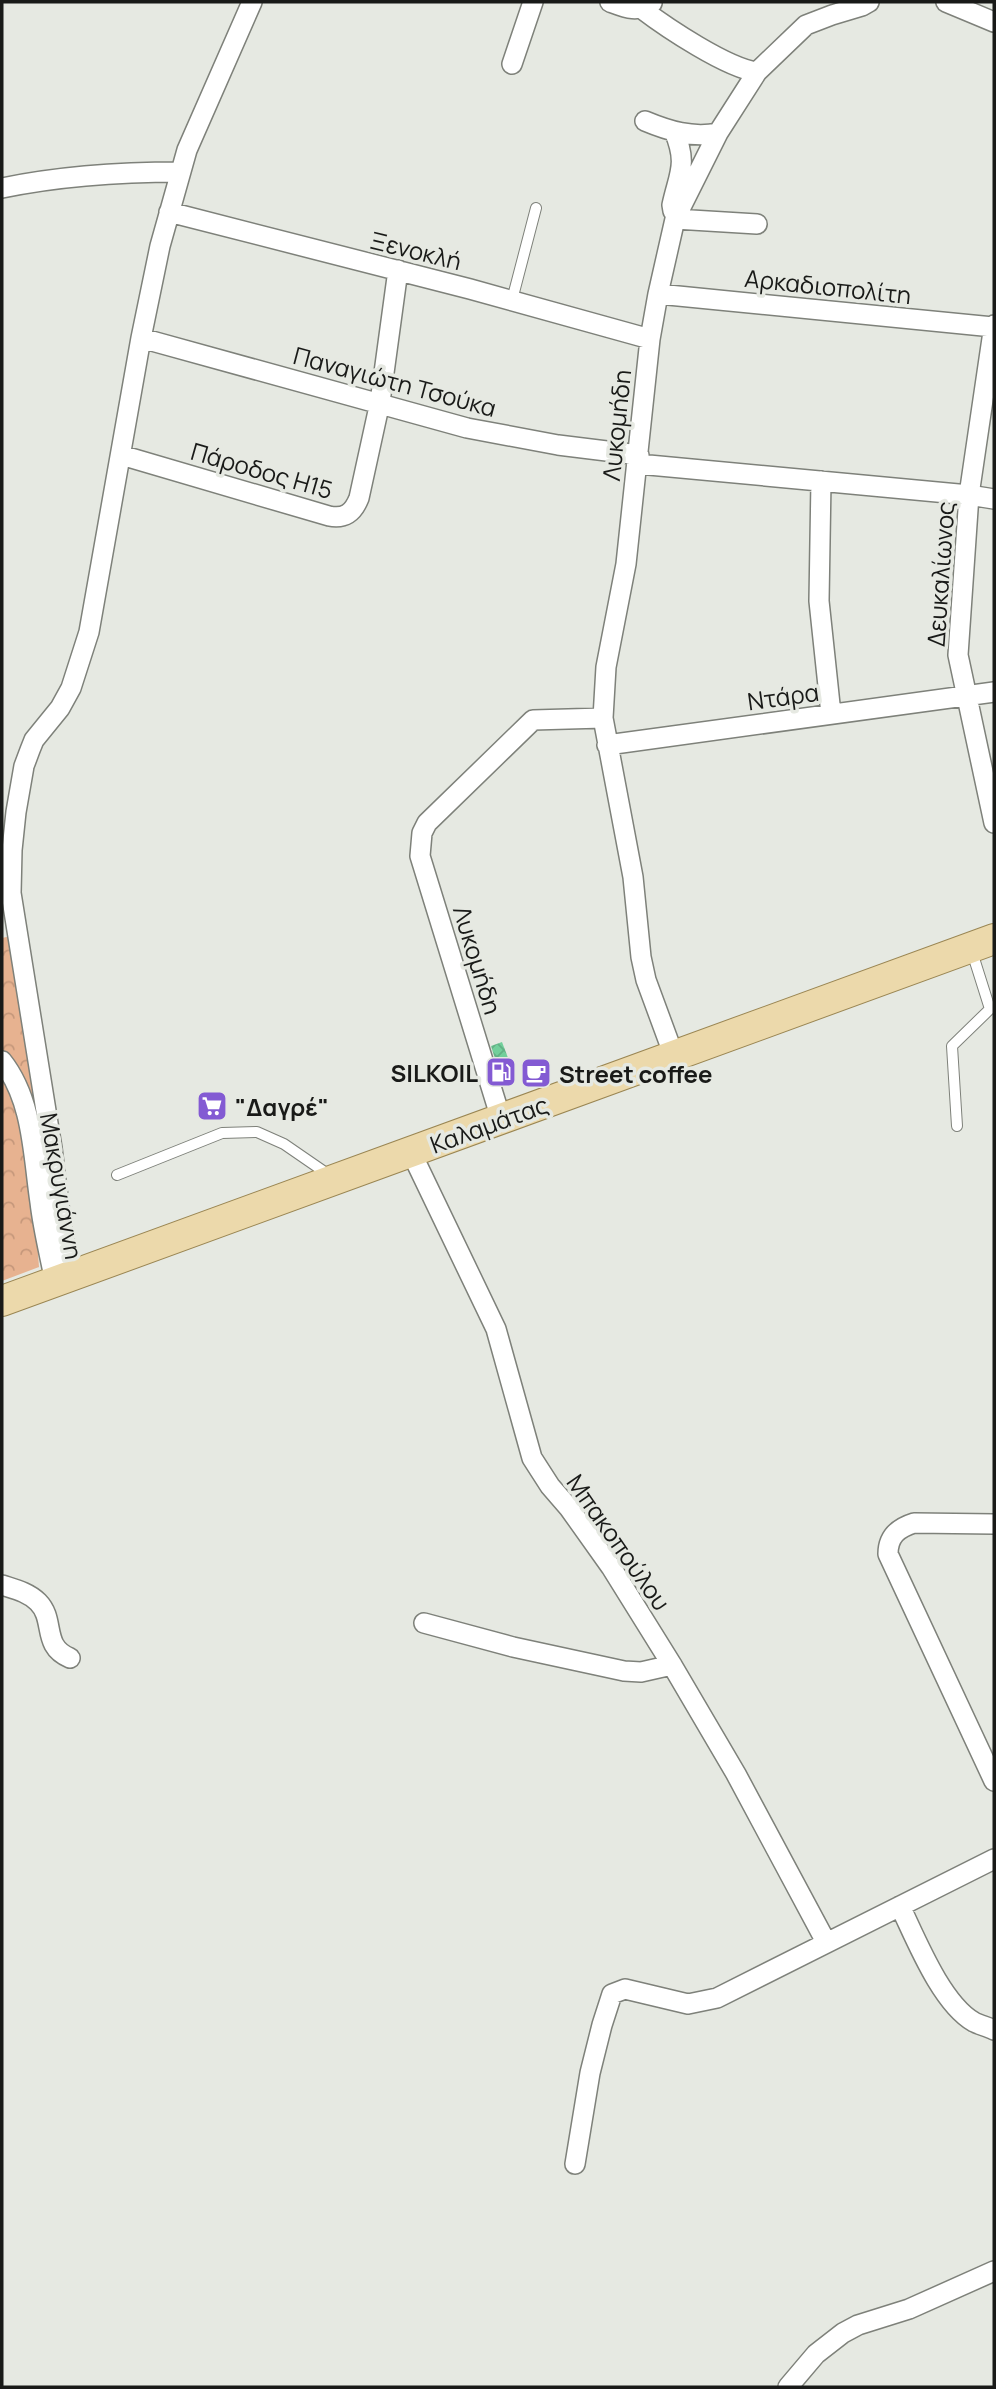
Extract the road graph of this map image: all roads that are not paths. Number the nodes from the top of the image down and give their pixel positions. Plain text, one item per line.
1 (252, 2) edge
2 (534, 2) edge
3 (610, 2) edge
4 (869, 2) edge
5 (947, 2) edge
6 (647, 5) edge
7 (994, 22) edge
8 (512, 64) dead end
9 (757, 72) junction
10 (645, 121) dead end
11 (674, 131) junction
12 (718, 133) junction
13 (180, 172) junction
14 (2, 188) edge
15 (536, 208) dead end
16 (169, 212) junction
17 (675, 219) junction
18 (757, 224) dead end
19 (398, 270) junction
20 (657, 294) junction
21 (512, 300) junction
22 (994, 326) edge
23 (141, 338) junction
24 (650, 339) junction
25 (380, 402) junction
26 (121, 455) junction
27 (638, 459) junction
28 (821, 481) junction
29 (969, 495) junction
30 (994, 499) edge
31 (994, 692) edge
32 (967, 696) junction
33 (831, 714) junction
34 (603, 718) junction
35 (607, 745) junction
36 (994, 823) edge
37 (983, 943) edge
38 (674, 1056) junction
39 (2, 1061) edge
40 (501, 1119) junction
41 (957, 1126) dead end
42 (411, 1152) junction
43 (117, 1175) dead end
44 (335, 1180) junction
45 (63, 1280) junction
46 (2, 1301) edge
47 (994, 1524) edge
48 (2, 1585) edge
49 (424, 1623) dead end
50 (70, 1658) dead end
51 (672, 1665) junction
52 (994, 1781) edge
53 (994, 1859) edge
54 (900, 1906) junction
55 (826, 1942) junction
56 (994, 2030) edge
57 (575, 2164) dead end
58 (994, 2271) edge
59 (788, 2387) edge

1 - 13 street
2 - 8 street
3 - 6 street
4 - 9 street
5 - 7 street
6 - 9 street
9 - 12 street
10 - 11 street
11 - 12 street
11 - 17 street
12 - 17 street
13 - 14 street
13 - 16 street
15 - 21 lane
16 - 19 street, Ξενοκλή
16 - 23 street
17 - 18 street
17 - 20 street, Λυκομήδη
19 - 21 street, Ξενοκλή
19 - 25 street, Πάροδος Η15
20 - 22 street, Αρκαδιοπολίτη
20 - 24 street, Λυκομήδη
21 - 24 street, Ξενοκλή
22 - 29 street, Δευκαλίωνος
23 - 25 street, Παναγιώτη Τσούκα
23 - 26 street
24 - 27 street, Λυκομήδη
25 - 26 street, Πάροδος Η15
25 - 27 street, Παναγιώτη Τσούκα
26 - 45 street
27 - 28 street, Παναγιώτη Τσούκα
27 - 34 street, Λυκομήδη
28 - 29 street, Παναγιώτη Τσούκα
28 - 33 street
29 - 30 street, Παναγιώτη Τσούκα
29 - 32 street, Δευκαλίωνος
31 - 32 street, Ντάρα
32 - 33 street, Ντάρα
32 - 36 street, Δευκαλίωνος
33 - 35 street, Ντάρα
34 - 35 street, Λυκομήδη
34 - 40 street, Λυκομήδη
35 - 38 street, Λυκομήδη
37 - 38 main road, Καλαμάτας
37 - 41 lane
38 - 40 main road, Καλαμάτας
39 - 45 street, Μακρυγιάννη
40 - 42 main road, Καλαμάτας
42 - 44 main road, Καλαμάτας
42 - 51 street, Μπακοπούλου
43 - 44 lane
44 - 45 main road, Καλαμάτας
45 - 46 main road, Καλαμάτας
47 - 52 street
48 - 50 street
49 - 51 street
51 - 55 street, Μπακοπούλου
53 - 54 street
54 - 55 street
54 - 56 street
55 - 57 street
58 - 59 street

